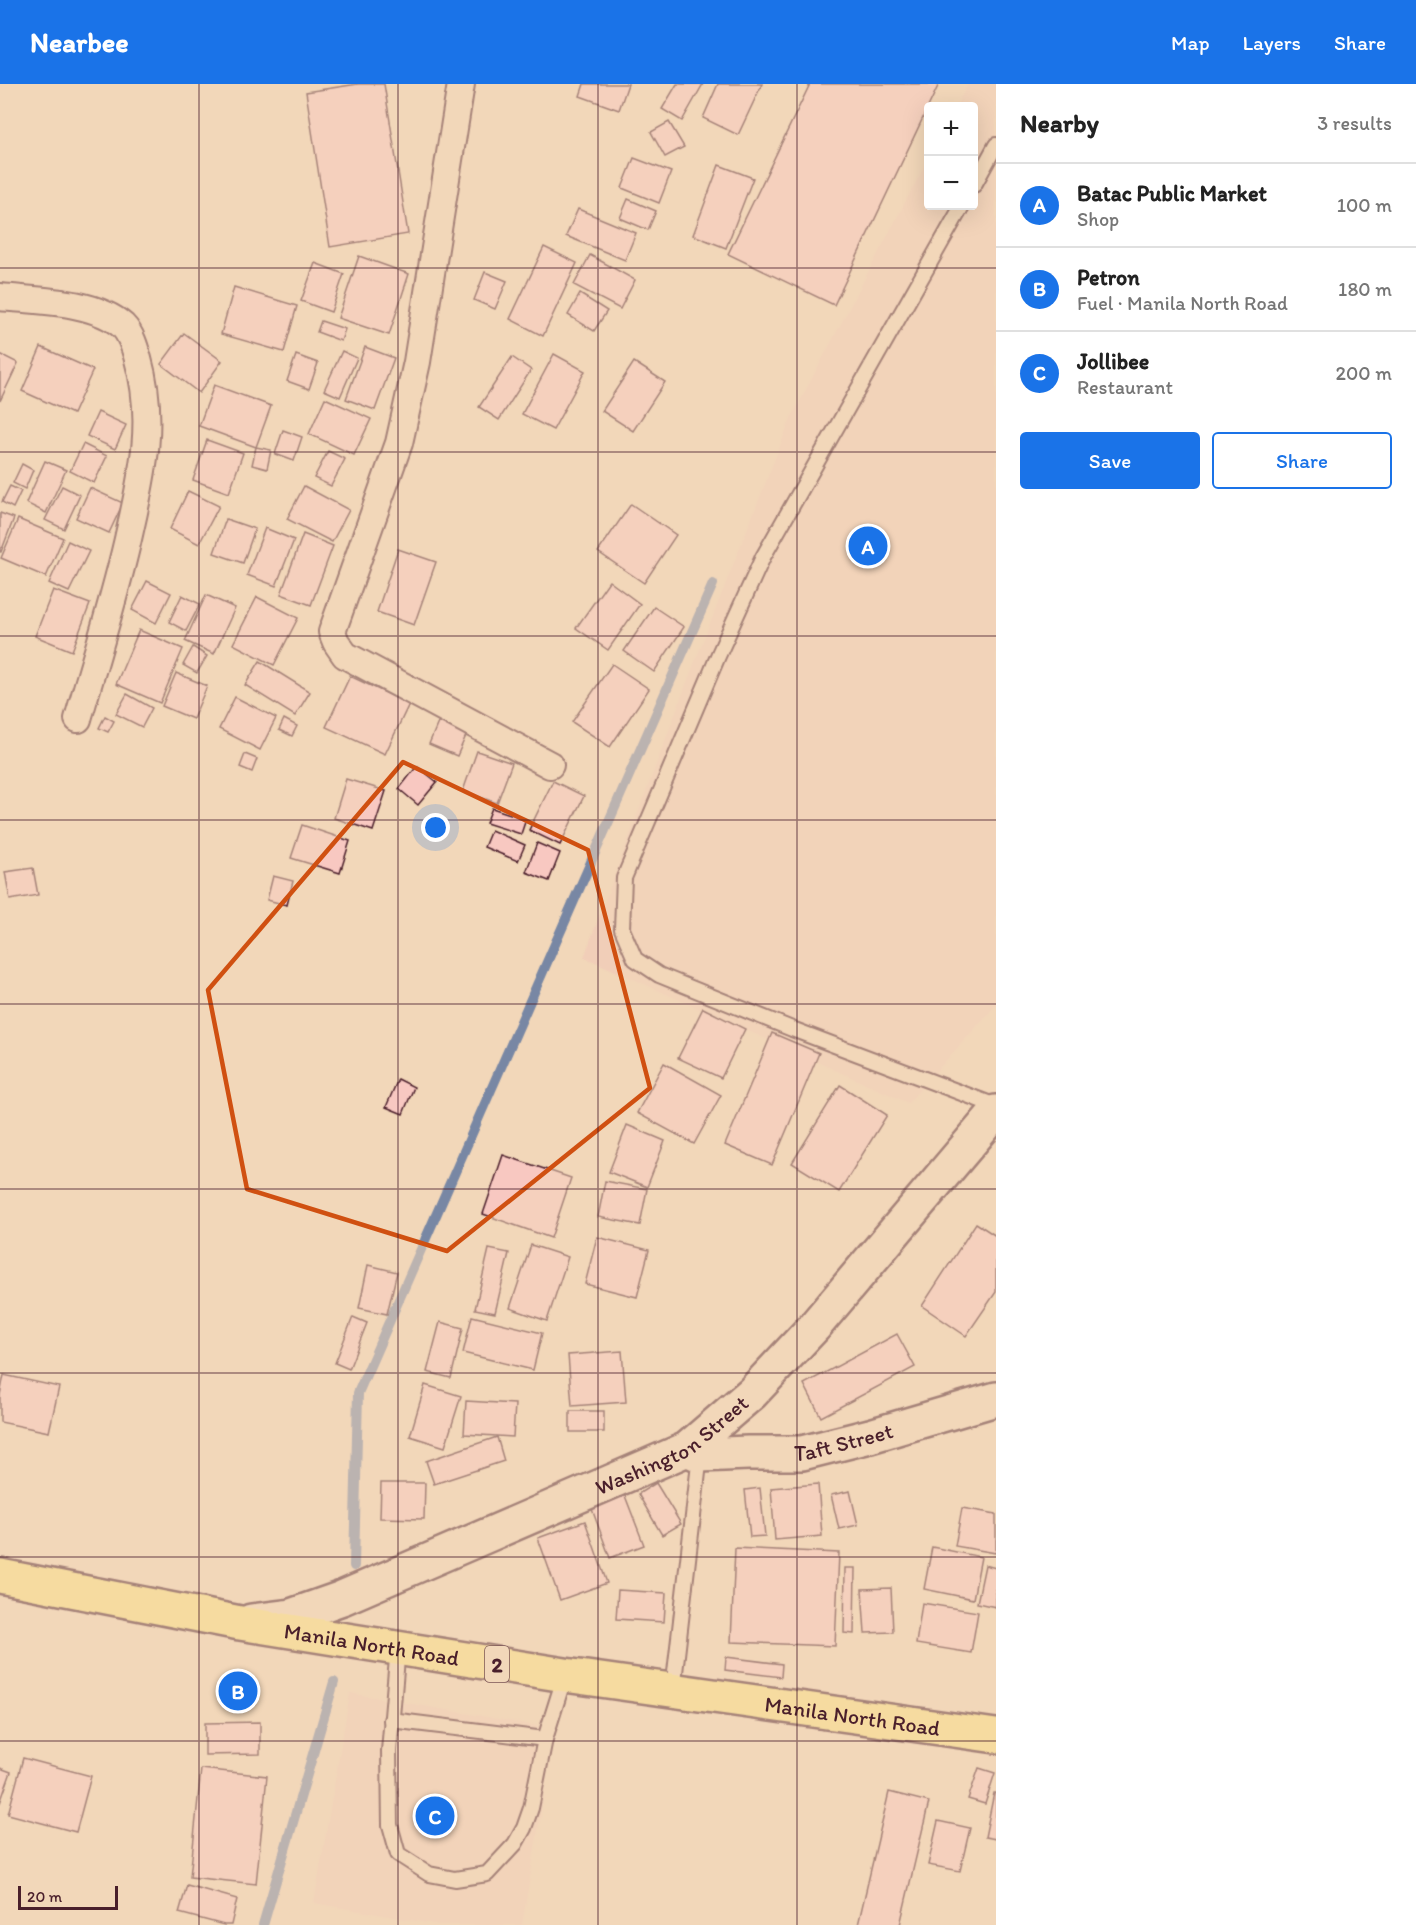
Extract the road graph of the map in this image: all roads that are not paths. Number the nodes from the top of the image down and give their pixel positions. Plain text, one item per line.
1 (461, 84) edge
2 (996, 145) edge
3 (978, 178) edge
4 (960, 210) edge
5 (0, 297) edge
6 (78, 720) dead end
7 (550, 765) dead end
8 (996, 1106) edge
9 (996, 1112) edge
10 (996, 1399) edge
11 (693, 1452) junction
12 (0, 1576) edge
13 (240, 1623) junction
14 (398, 1647) junction
15 (565, 1675) junction
16 (673, 1690) junction
17 (391, 1720) junction
18 (996, 1736) edge
19 (545, 1738) junction

1 - 7 street
2 - 3 lane
4 - 8 lane
5 - 6 street
9 - 11 main road, Washington Street
10 - 11 main road, Taft Street
11 - 13 main road, Washington Street
11 - 16 lane
12 - 13 highway, Manila North Road / 2
13 - 14 highway, Manila North Road / 2
14 - 15 highway, Manila North Road / 2
14 - 17 lane
15 - 16 highway, Manila North Road / 2
15 - 19 lane
16 - 18 highway, Manila North Road / 2
17 - 19 lane
17 - 19 lane

